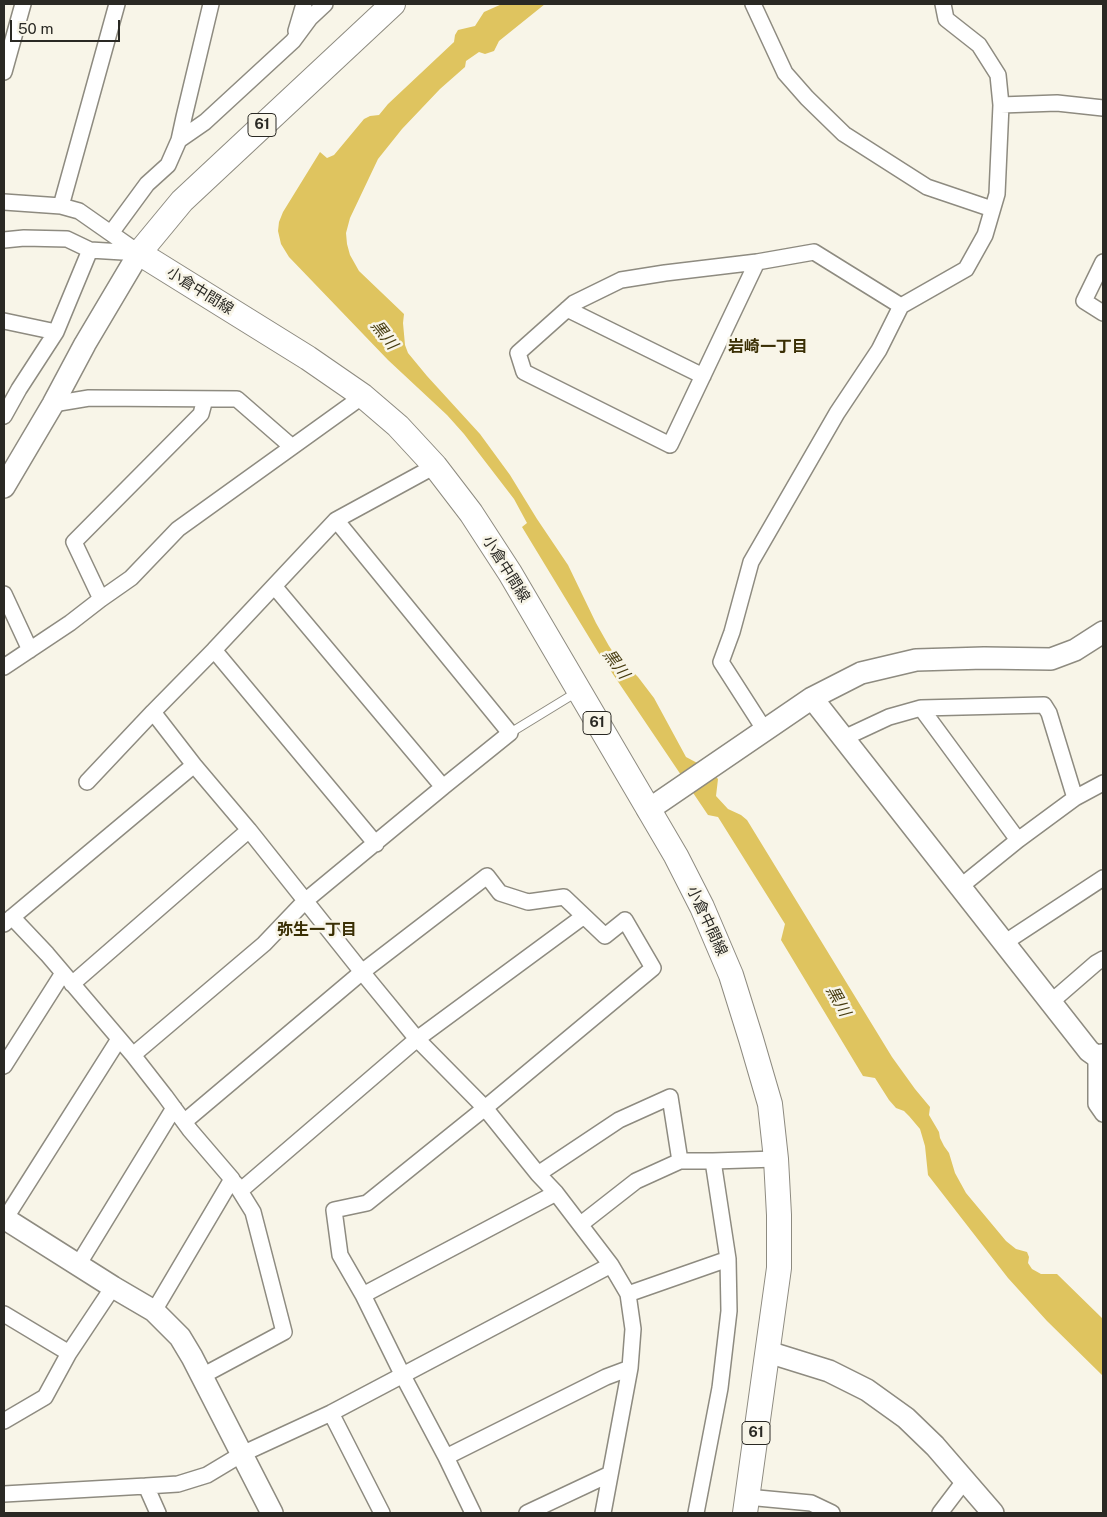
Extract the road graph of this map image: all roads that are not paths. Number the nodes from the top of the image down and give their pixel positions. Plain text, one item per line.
1 (23, 4) edge
2 (117, 4) edge
3 (211, 4) edge
4 (304, 4) edge
5 (325, 4) edge
6 (392, 4) edge
7 (753, 4) edge
8 (942, 4) edge
9 (293, 41) junction
10 (4, 72) edge
11 (1001, 105) junction
12 (1103, 108) edge
13 (179, 140) junction
14 (4, 202) edge
15 (61, 206) junction
16 (992, 210) junction
17 (111, 233) junction
18 (4, 240) edge
19 (90, 250) junction
20 (139, 253) junction
21 (757, 262) junction
22 (1103, 262) edge
23 (902, 306) junction
24 (567, 309) junction
25 (1103, 313) edge
26 (4, 321) edge
27 (56, 332) junction
28 (703, 376) junction
29 (19, 389) junction
30 (4, 392) edge
31 (363, 396) junction
32 (204, 399) junction
33 (53, 404) junction
34 (4, 416) edge
35 (291, 446) junction
36 (435, 466) junction
37 (4, 487) edge
38 (336, 520) junction
39 (274, 586) junction
40 (4, 594) edge
41 (101, 599) junction
42 (1103, 632) edge
43 (30, 650) junction
44 (214, 650) junction
45 (4, 667) edge
46 (578, 691) junction
47 (812, 698) junction
48 (921, 708) junction
49 (153, 712) junction
50 (764, 730) junction
51 (510, 733) junction
52 (844, 738) junction
53 (194, 765) junction
54 (87, 782) dead end
55 (1103, 783) edge
56 (443, 787) junction
57 (1076, 798) junction
58 (648, 810) junction
59 (249, 830) junction
60 (1018, 840) junction
61 (376, 844) junction
62 (1103, 878) edge
63 (960, 887) junction
64 (305, 901) junction
65 (584, 916) junction
66 (8, 920) edge
67 (1004, 943) junction
68 (1103, 958) edge
69 (362, 972) junction
70 (68, 979) junction
71 (1051, 1002) junction
72 (119, 1039) junction
73 (417, 1039) junction
74 (133, 1055) junction
75 (1100, 1055) edge
76 (4, 1066) edge
77 (174, 1108) junction
78 (485, 1108) junction
79 (1103, 1114) edge
80 (184, 1122) junction
81 (776, 1159) junction
82 (680, 1161) junction
83 (713, 1161) junction
84 (538, 1174) junction
85 (236, 1185) junction
86 (556, 1193) junction
87 (4, 1219) edge
88 (581, 1224) junction
89 (728, 1259) junction
90 (78, 1265) junction
91 (611, 1265) junction
92 (113, 1287) junction
93 (628, 1294) junction
94 (363, 1295) junction
95 (154, 1311) junction
96 (4, 1314) edge
97 (768, 1352) junction
98 (69, 1353) junction
99 (630, 1368) junction
100 (402, 1374) junction
101 (202, 1376) junction
102 (8, 1413) edge
103 (331, 1413) junction
104 (242, 1454) junction
105 (446, 1457) junction
106 (610, 1474) junction
107 (965, 1480) junction
108 (146, 1486) junction
109 (4, 1494) edge
110 (746, 1505) edge
111 (158, 1513) edge
112 (272, 1513) edge
113 (382, 1513) edge
114 (473, 1513) edge
115 (527, 1513) edge
116 (603, 1513) edge
117 (696, 1513) edge
118 (832, 1513) edge
119 (940, 1513) edge
120 (994, 1513) edge

1 - 10 street
2 - 15 street
3 - 13 street
4 - 9 street
5 - 9 street
6 - 20 main road, 61
7 - 16 street
8 - 11 street
9 - 13 street
11 - 12 street
11 - 16 street
13 - 17 street
14 - 15 street
15 - 17 street
16 - 23 street
17 - 20 street
18 - 19 street
19 - 20 street
19 - 27 street
20 - 31 main road, 小倉中間線 / 61
20 - 33 street
21 - 23 street
21 - 24 street
21 - 28 street
22 - 25 street
23 - 50 street
24 - 28 street
24 - 28 street
26 - 27 street
27 - 29 street
29 - 30 street
29 - 34 street
31 - 35 street
31 - 36 main road, 小倉中間線 / 61
32 - 33 street
32 - 35 street
32 - 41 street
33 - 37 street
35 - 41 street
36 - 38 street
36 - 46 main road, 小倉中間線 / 61
38 - 39 street
38 - 51 street
39 - 44 street
39 - 56 street
40 - 43 street
41 - 43 street
42 - 47 street
43 - 45 street
44 - 49 street
44 - 61 street
46 - 51 lane
46 - 58 main road, 小倉中間線 / 61
47 - 50 street
47 - 52 street
48 - 52 street
48 - 57 street
48 - 60 street
49 - 53 street
49 - 54 street
50 - 58 street
51 - 56 street
52 - 63 street
53 - 59 street
53 - 66 street
55 - 57 street
56 - 61 street
57 - 60 street
58 - 81 main road, 小倉中間線 / 61
59 - 64 street
59 - 70 street
60 - 63 street
61 - 64 street
62 - 67 street
63 - 67 street
64 - 69 street
64 - 74 street
65 - 69 street
65 - 73 street
65 - 78 street
66 - 70 street
67 - 71 street
68 - 71 street
69 - 73 street
69 - 80 street
70 - 72 street
70 - 76 street
71 - 75 street
72 - 74 street
72 - 87 street
73 - 78 street
73 - 85 street
74 - 77 street
75 - 79 street
77 - 80 street
77 - 90 street
78 - 84 street
78 - 94 street
80 - 85 street
81 - 83 street
81 - 97 main road, 小倉中間線 / 61
82 - 83 street
82 - 84 street
82 - 88 street
83 - 89 street
84 - 86 street
85 - 95 street
85 - 101 street
86 - 88 street
86 - 94 street
87 - 90 street
88 - 91 street
89 - 93 street
89 - 117 street
90 - 92 street
91 - 93 street
91 - 100 street
92 - 95 street
92 - 98 street
93 - 99 street
94 - 100 street
95 - 101 street
96 - 98 street
97 - 107 street
97 - 110 main road, 61
98 - 102 street
99 - 105 street
99 - 106 street
100 - 103 street
100 - 105 street
101 - 104 street
103 - 104 street
103 - 113 street
104 - 108 street
104 - 112 street
105 - 114 street
106 - 115 street
106 - 116 street
107 - 119 street
107 - 120 street
108 - 109 street
108 - 111 street
110 - 118 street

